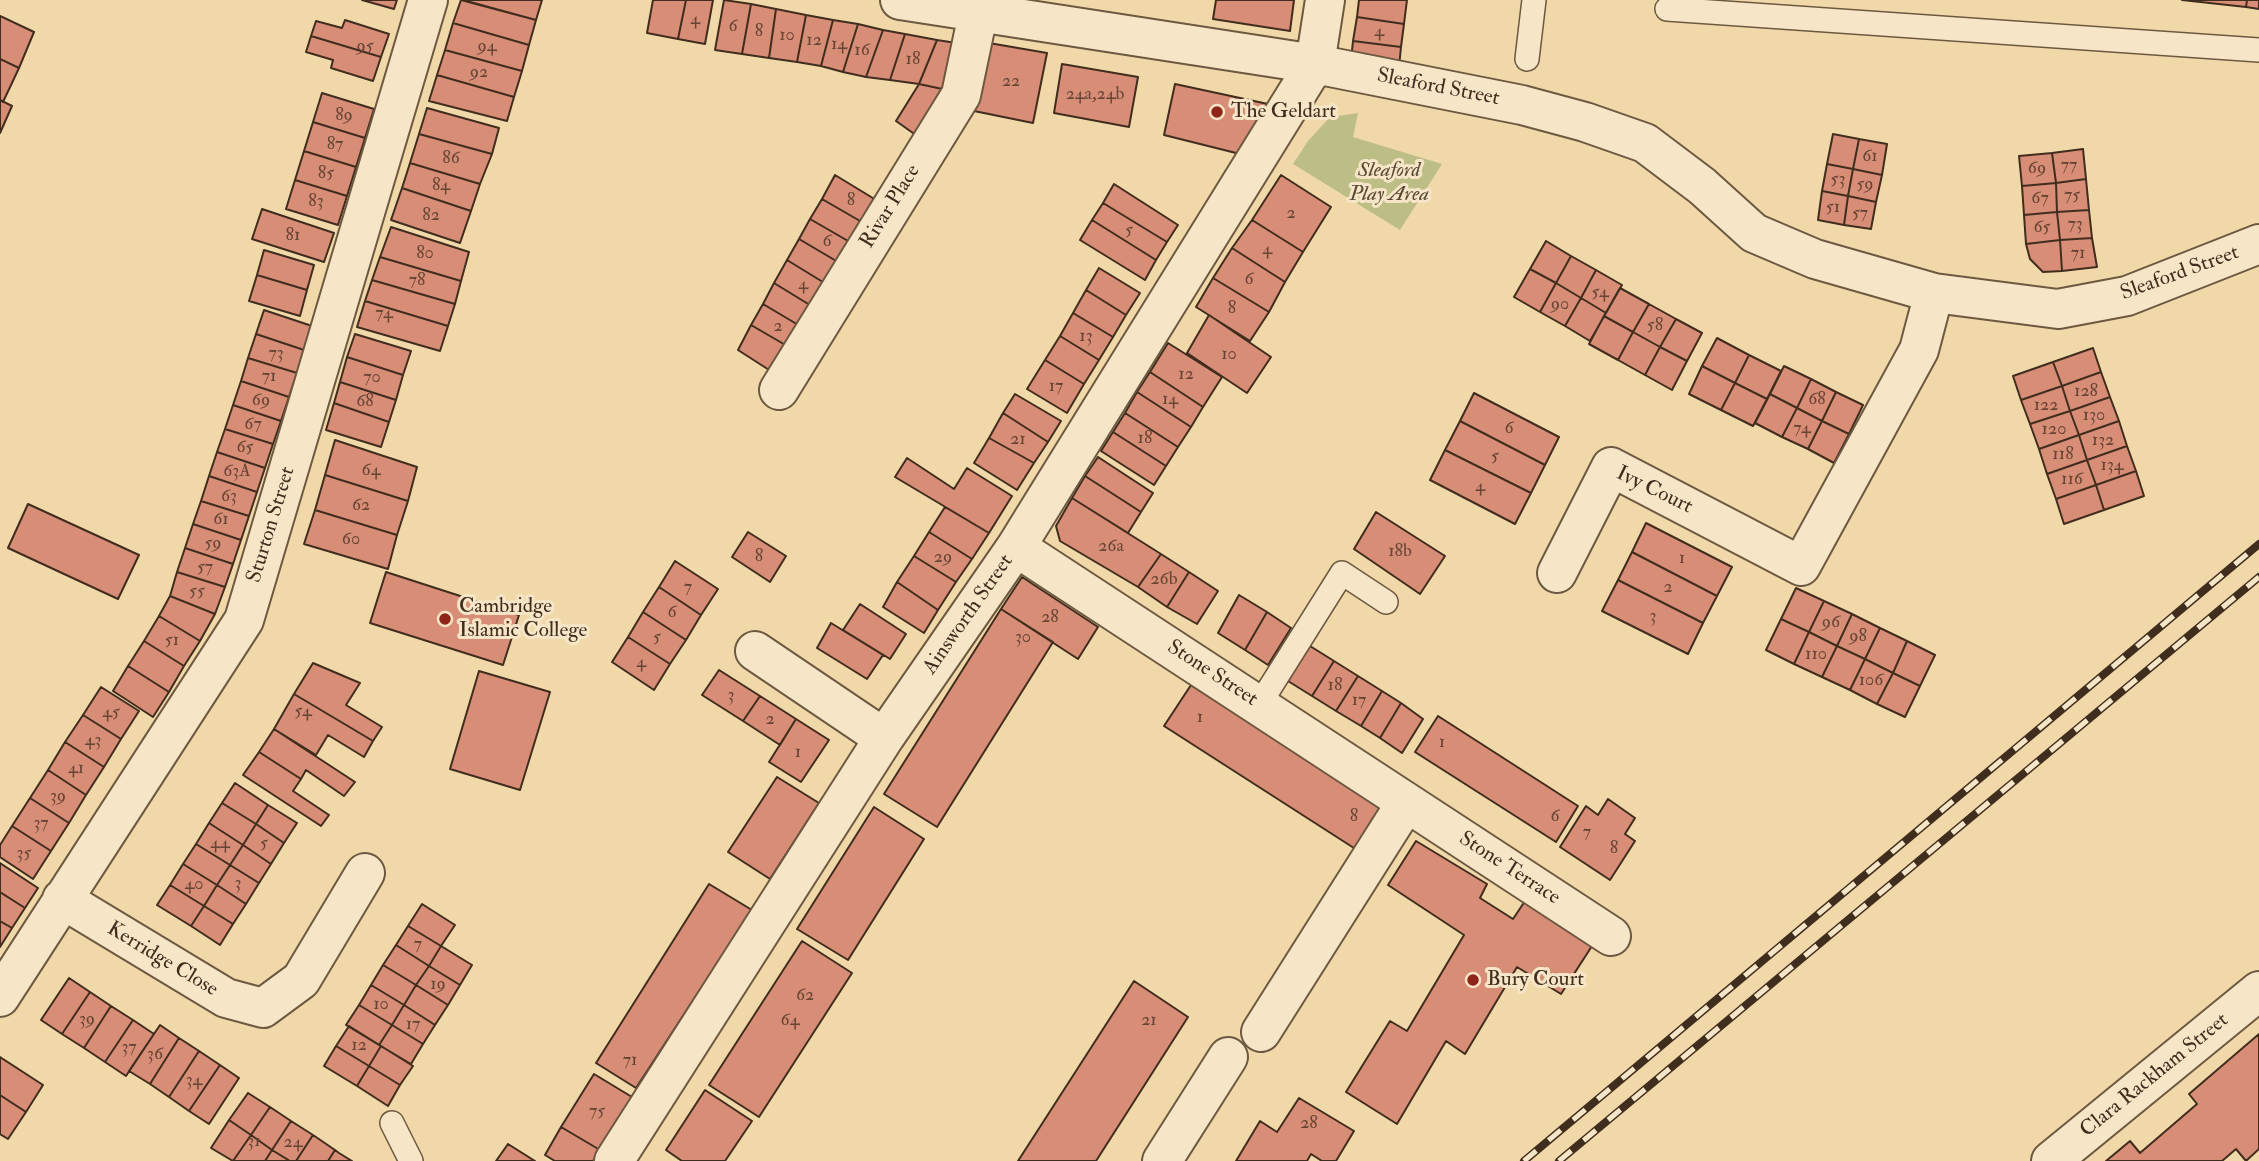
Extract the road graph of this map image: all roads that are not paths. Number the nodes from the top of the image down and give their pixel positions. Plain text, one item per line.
1 (428, 0) edge
2 (900, 0) edge
3 (1325, 0) edge
4 (1534, 0) edge
5 (1667, 9) dead end
6 (978, 14) junction
7 (2259, 50) edge
8 (1527, 59) dead end
9 (1315, 64) junction
10 (2259, 244) edge
11 (1934, 293) junction
12 (779, 390) dead end
13 (1016, 547) junction
14 (1557, 573) dead end
15 (1386, 602) dead end
16 (755, 651) dead end
17 (1259, 705) junction
18 (884, 738) junction
19 (1406, 803) junction
20 (365, 873) dead end
21 (62, 899) junction
22 (1611, 936) dead end
23 (2259, 991) edge
24 (0, 997) edge
25 (1261, 1032) dead end
26 (1228, 1057) dead end
27 (392, 1123) dead end
28 (411, 1161) edge
29 (614, 1161) edge
30 (1162, 1161) edge
31 (2051, 1161) edge

1 - 21 street, Sturton Street
2 - 6 street, Sleaford Street
3 - 9 street
4 - 8 lane
5 - 7 lane
6 - 9 street, Sleaford Street
6 - 12 street, Rivar Place
9 - 11 street, Sleaford Street
9 - 13 street, Ainsworth Street
10 - 11 street, Sleaford Street
11 - 14 street, Ivy Court
13 - 17 street, Stone Street
13 - 18 street, Ainsworth Street
15 - 17 lane
16 - 18 street
17 - 19 street, Stone Street
18 - 29 street, Ainsworth Street
19 - 22 street, Stone Terrace
19 - 25 street
20 - 21 street, Kerridge Close
21 - 24 street, Sturton Street
23 - 31 street, Clara Rackham Street
26 - 30 street
27 - 28 lane

